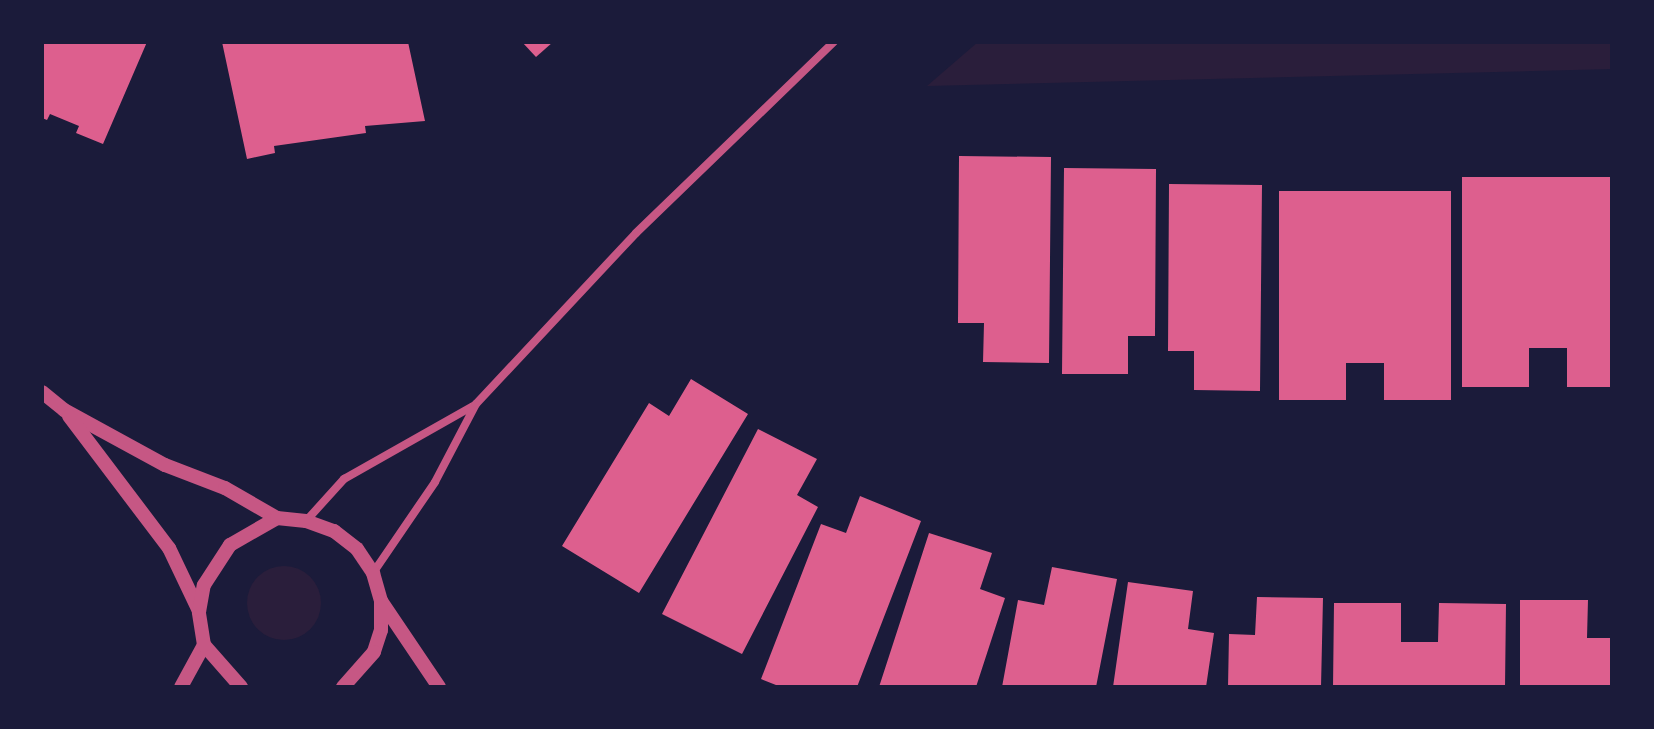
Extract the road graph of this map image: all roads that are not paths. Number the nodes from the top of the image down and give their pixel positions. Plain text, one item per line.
1 (834, 42) edge
2 (42, 392) edge
3 (476, 404) junction
4 (64, 410) junction
5 (277, 518) junction
6 (306, 521) junction
7 (373, 573) junction
8 (381, 601) junction
9 (199, 612) junction
10 (204, 645) junction
11 (181, 687) edge
12 (241, 687) edge
13 (343, 687) edge
14 (439, 687) edge

1 - 3 street
2 - 4 street
3 - 6 street
3 - 7 street
4 - 5 street
4 - 9 street
5 - 6 street
5 - 9 street
6 - 7 street
7 - 8 street
8 - 13 street
8 - 14 street
9 - 10 street
10 - 11 street
10 - 12 street

